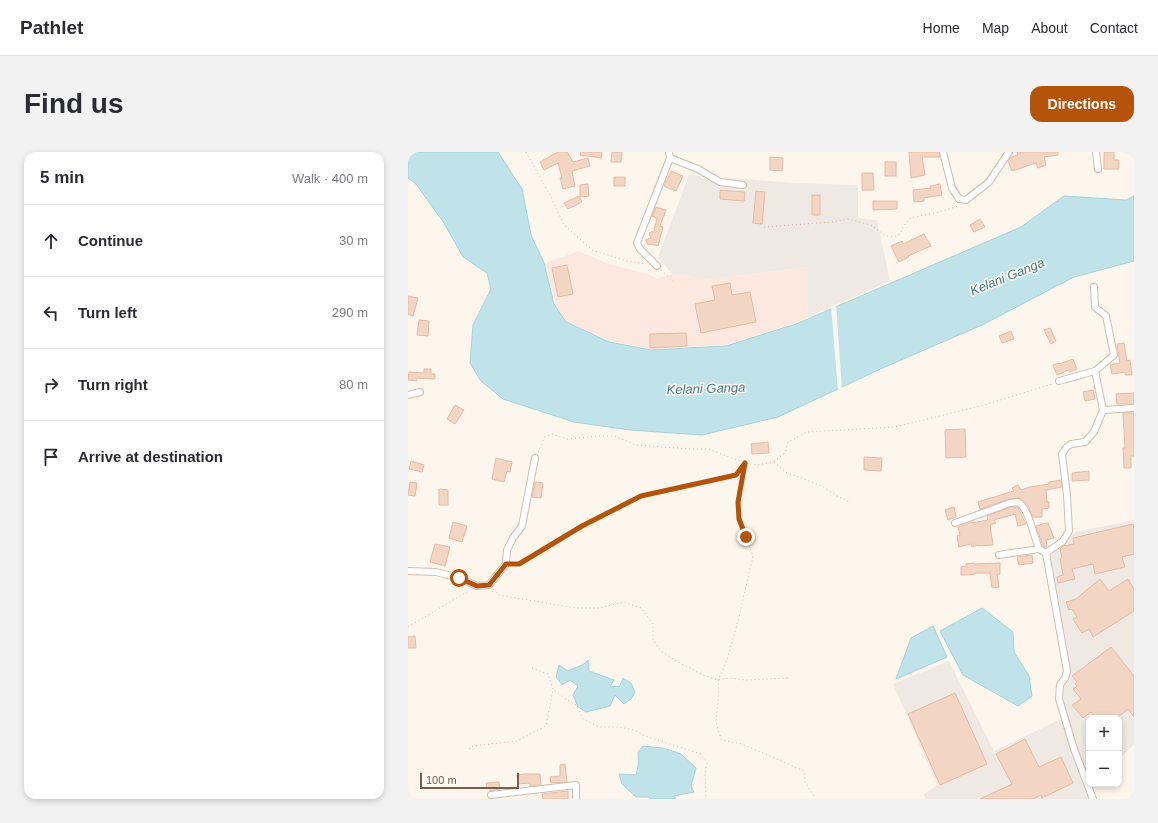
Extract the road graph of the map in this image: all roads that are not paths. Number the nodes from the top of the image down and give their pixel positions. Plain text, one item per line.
1 (943, 152) edge
2 (1009, 152) edge
3 (1096, 152) edge
4 (669, 155) edge
5 (1098, 169) dead end
6 (742, 185) dead end
7 (657, 266) road end
8 (1094, 287) dead end
9 (1095, 371) junction
10 (1059, 381) road end
11 (420, 392) dead end
12 (408, 395) edge
13 (1134, 408) edge
14 (1103, 410) junction
15 (535, 458) road end
16 (955, 523) dead end
17 (1039, 549) junction
18 (1046, 553) junction
19 (999, 555) dead end
20 (408, 571) edge
21 (491, 795) dead end
22 (576, 799) edge
23 (1093, 799) edge

1 - 2 street
3 - 5 street
4 - 6 street
4 - 7 street
8 - 9 street
9 - 10 street
9 - 14 street
11 - 12 street
13 - 14 street
14 - 18 street
15 - 20 street
16 - 17 street
17 - 18 street
17 - 19 street
18 - 23 street
21 - 22 street

